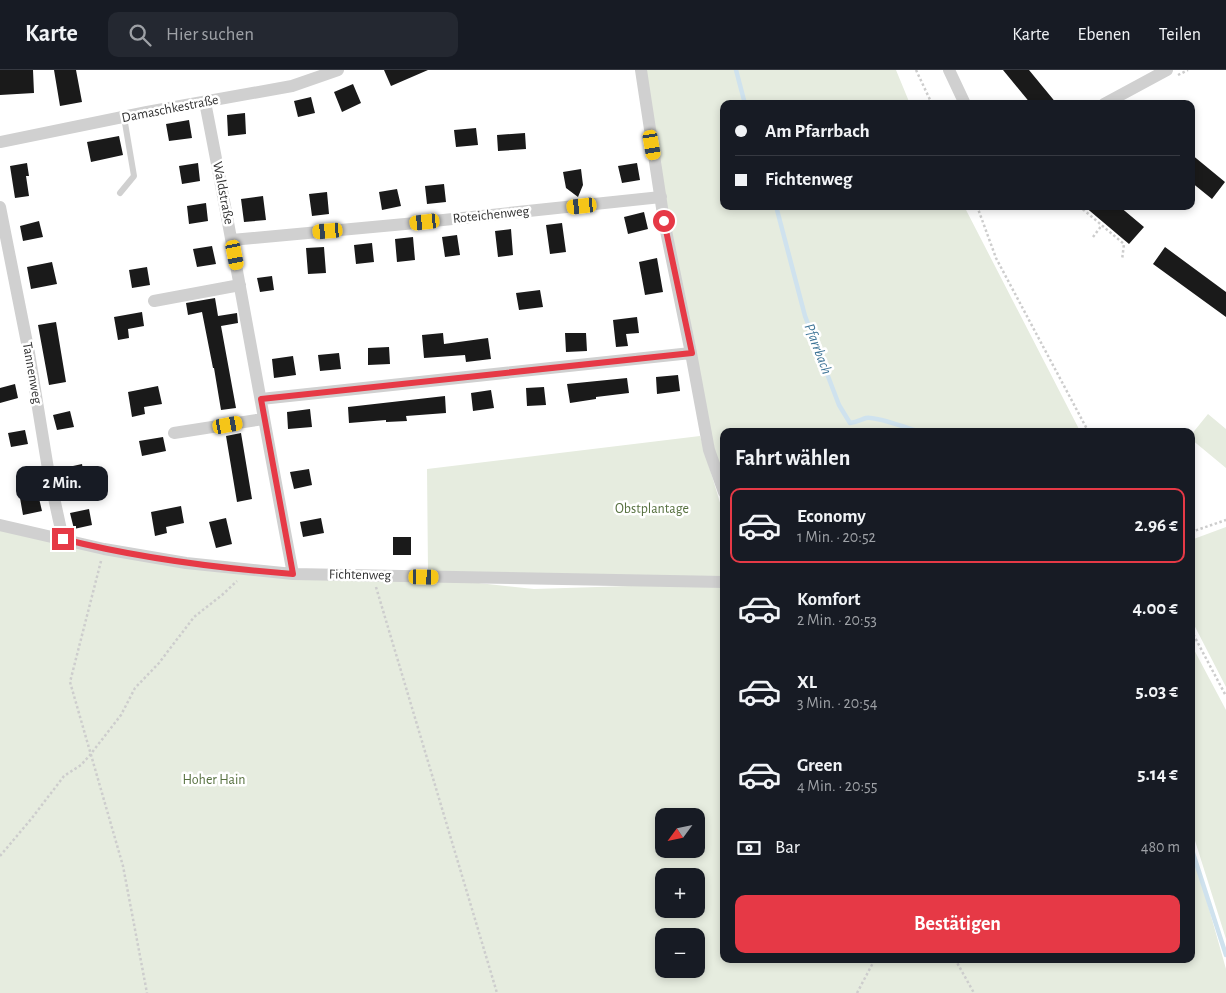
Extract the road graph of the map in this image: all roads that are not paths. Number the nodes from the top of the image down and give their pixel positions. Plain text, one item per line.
1 (338, 70) edge
2 (640, 70) edge
3 (948, 70) edge
4 (1167, 70) edge
5 (963, 100) edge
6 (1111, 100) edge
7 (205, 102) junction
8 (124, 117) junction
9 (0, 142) edge
10 (120, 194) dead end
11 (660, 198) junction
12 (0, 207) edge
13 (232, 240) junction
14 (240, 285) junction
15 (154, 300) dead end
16 (692, 353) junction
17 (261, 399) junction
18 (263, 419) junction
19 (174, 434) dead end
20 (720, 481) edge
21 (0, 525) edge
22 (63, 539) junction
23 (293, 574) junction
24 (720, 582) edge

1 - 7 street, Damaschkestraße
2 - 11 street
3 - 5 street
4 - 6 street
7 - 8 street, Damaschkestraße
7 - 13 street, Waldstraße
8 - 9 street, Damaschkestraße
8 - 10 lane
11 - 13 street, Roteichenweg
11 - 16 street
12 - 22 street, Tannenweg
13 - 14 street, Waldstraße
14 - 15 street
14 - 17 street, Waldstraße
16 - 17 street
16 - 20 street
17 - 18 street, Waldstraße
18 - 19 street
18 - 23 street, Waldstraße
21 - 22 street, Fichtenweg
22 - 23 street, Fichtenweg
23 - 24 street, Fichtenweg

